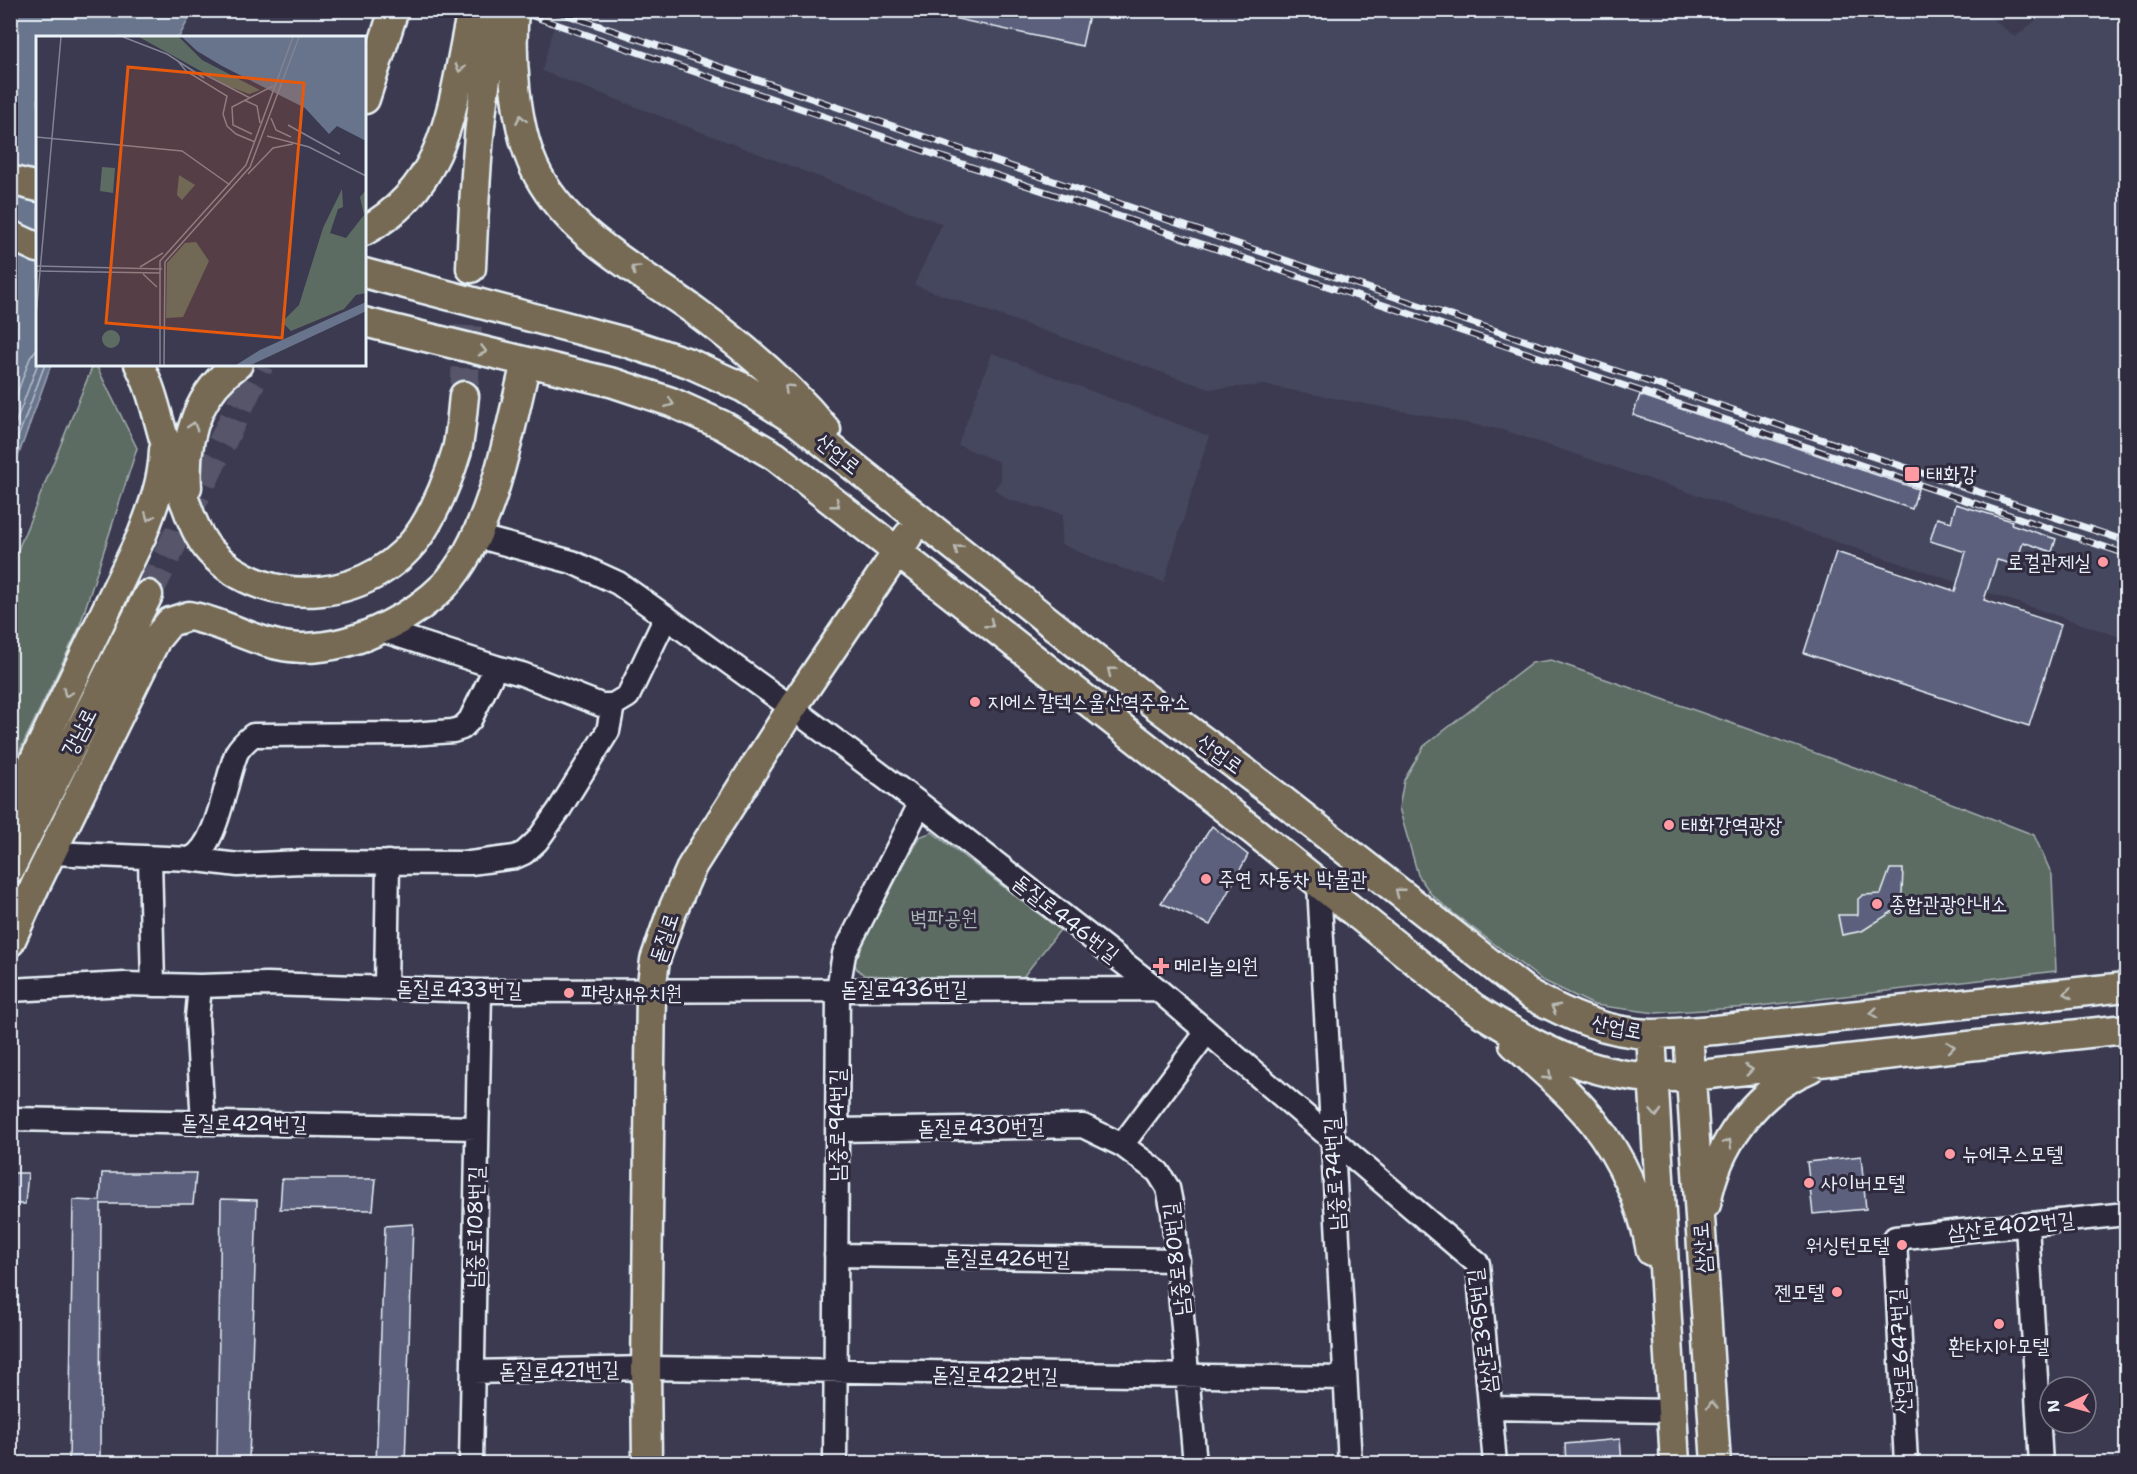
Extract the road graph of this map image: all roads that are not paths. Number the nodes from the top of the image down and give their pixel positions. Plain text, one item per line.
1 (394, 10) edge
2 (472, 10) edge
3 (500, 10) edge
4 (514, 10) edge
5 (366, 96) edge
6 (10, 180) edge
7 (36, 186) edge
8 (366, 230) edge
9 (10, 233) edge
10 (36, 238) edge
11 (36, 247) edge
12 (471, 268) tunnel mouth
13 (366, 274) edge
14 (366, 322) edge
15 (366, 337) edge
16 (449, 343) junction
17 (526, 362) junction
18 (140, 366) edge
19 (235, 366) edge
20 (464, 396) tunnel mouth
21 (164, 439) junction
22 (852, 466) junction
23 (920, 519) junction
24 (194, 525) junction
25 (476, 536) junction
26 (898, 552) junction
27 (148, 595) tunnel mouth
28 (666, 617) junction
29 (381, 630) junction
30 (496, 667) junction
31 (613, 705) junction
32 (792, 708) junction
33 (920, 804) junction
34 (10, 811) edge
35 (51, 853) junction
36 (150, 858) junction
37 (189, 859) junction
38 (388, 862) junction
39 (10, 869) edge
40 (1319, 884) junction
41 (10, 942) edge
42 (153, 985) junction
43 (200, 986) junction
44 (2127, 987) edge
45 (386, 988) junction
46 (838, 989) junction
47 (1157, 989) junction
48 (10, 990) edge
49 (480, 991) junction
50 (651, 991) junction
51 (1474, 1008) junction
52 (2127, 1029) edge
53 (1207, 1032) junction
54 (1688, 1032) junction
55 (1651, 1034) junction
56 (1830, 1061) junction
57 (1691, 1076) junction
58 (1654, 1078) junction
59 (10, 1119) edge
60 (203, 1122) junction
61 (477, 1128) junction
62 (837, 1130) junction
63 (1333, 1138) junction
64 (1122, 1145) junction
65 (2127, 1214) edge
66 (2027, 1225) junction
67 (1895, 1238) joint
68 (1702, 1239) junction
69 (836, 1255) junction
70 (1178, 1260) junction
71 (1668, 1337) junction
72 (646, 1368) junction
73 (473, 1372) junction
74 (835, 1372) junction
75 (1188, 1377) junction
76 (1344, 1378) junction
77 (1491, 1408) junction
78 (1671, 1411) junction
79 (471, 1464) edge
80 (646, 1464) edge
81 (835, 1464) edge
82 (1195, 1464) edge
83 (1350, 1464) edge
84 (1495, 1464) edge
85 (1675, 1464) edge
86 (1716, 1464) edge
87 (1906, 1464) edge
88 (2041, 1464) edge

1 - 5 main road
2 -> 8 main road
3 - 12 main road
22 -> 4 main road
6 - 7 main road
9 - 10 main road
9 - 11 main road
13 - 22 main road, 산업로
14 - 16 main road, 산업로
15 - 16 main road
16 -> 17 main road, 산업로
17 - 25 main road
17 -> 26 main road, 산업로
18 - 21 main road
24 -> 19 main road
20 - 24 main road
21 - 24 main road
21 -> 34 main road
22 - 23 main road, 산업로
23 - 26 main road, 돋질로
55 -> 23 main road, 산업로
25 - 28 street, 돋질로446번길
25 - 29 main road
26 - 32 main road, 돋질로
26 -> 40 main road, 산업로
27 - 39 main road, 강남로
28 - 31 street
28 - 32 street, 돋질로446번길
29 - 30 street
29 - 35 main road
30 - 31 street
30 - 37 street
31 - 38 street
32 - 33 street, 돋질로446번길
32 - 50 main road, 돋질로
33 - 46 street, 남중로94번길
33 - 47 street, 돋질로446번길
35 - 36 street
35 - 41 main road
36 - 37 street
36 - 42 street
37 - 38 street
38 - 45 street
40 - 51 main road, 산업로
40 - 63 street, 남중로74번길
42 - 43 street, 돋질로433번길
42 - 48 street, 돋질로433번길
43 - 45 street, 돋질로433번길
43 - 60 street
44 -> 54 main road, 산업로
45 - 49 street, 돋질로433번길
46 - 47 street, 돋질로436번길
46 - 50 street, 돋질로436번길
46 - 62 street, 남중로94번길
47 - 53 street, 돋질로446번길
49 - 50 street, 돋질로433번길
49 - 61 street, 남중로108번길
50 - 72 main road, 돋질로
51 - 58 main road, 산업로
51 -> 71 main road
56 -> 52 main road, 산업로
53 - 63 street, 돋질로446번길
53 - 64 street
54 - 55 main road, 산업로
54 - 57 main road, 삼산로
55 - 58 main road, 삼산로
57 -> 56 main road, 산업로
68 -> 56 main road
57 - 58 main road, 산업로
57 - 68 main road, 삼산로
58 -> 71 main road, 삼산로
59 - 60 street, 돋질로429번길
60 - 61 street, 돋질로429번길
61 - 73 street, 남중로108번길
62 - 64 street, 돋질로430번길
62 - 69 street, 남중로94번길
63 - 76 street, 남중로74번길
63 - 77 street, 삼산로395번길
64 - 70 street, 남중로80번길
65 - 66 street, 삼산로402번길
66 - 67 street, 삼산로402번길
66 - 88 street
67 - 87 street, 산업로647번길
86 -> 68 main road, 삼산로
69 - 70 street, 돋질로426번길
69 - 74 street, 남중로94번길
70 - 75 street, 남중로80번길
71 - 78 main road, 삼산로
72 - 73 street, 돋질로421번길
72 - 74 street, 돋질로422번길
72 - 80 main road, 돋질로
73 - 79 street, 남중로108번길
74 - 75 street, 돋질로422번길
74 - 81 street, 남중로94번길
75 - 76 street, 돋질로422번길
75 - 82 street, 남중로80번길
76 - 83 street, 남중로74번길
77 - 78 street, 삼산로395번길
77 - 84 street
78 - 85 main road, 삼산로

